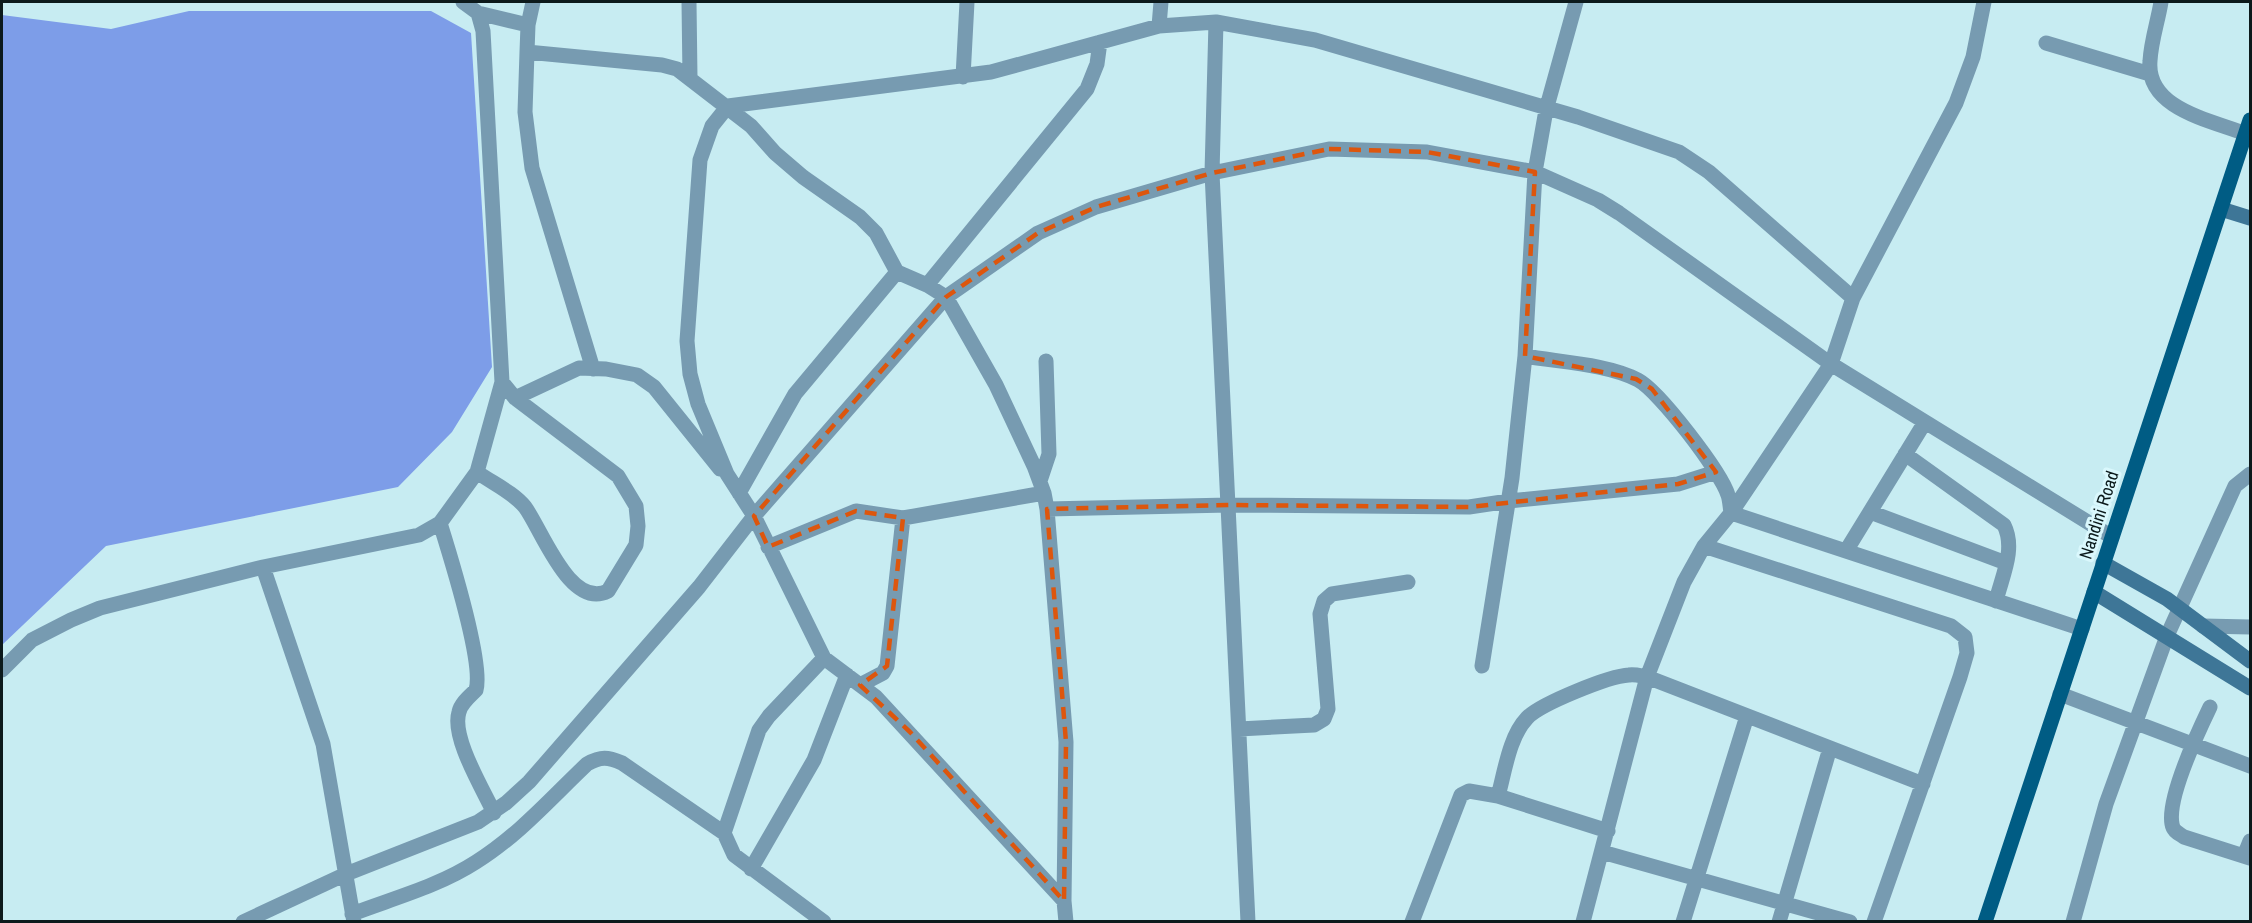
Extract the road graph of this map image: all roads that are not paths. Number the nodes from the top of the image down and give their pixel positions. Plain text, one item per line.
1 (463, 2) edge
2 (533, 2) edge
3 (689, 2) edge
4 (967, 2) edge
5 (1161, 2) edge
6 (1576, 2) edge
7 (1984, 2) edge
8 (2162, 2) edge
9 (478, 13) junction
10 (1216, 22) junction
11 (528, 25) junction
12 (1159, 26) junction
13 (1100, 42) junction
14 (2046, 43) dead end
15 (527, 52) junction
16 (2150, 74) junction
17 (963, 77) junction
18 (690, 78) junction
19 (728, 106) junction
20 (1546, 110) junction
21 (2248, 127) edge
22 (1535, 172) junction
23 (1212, 173) junction
24 (2221, 209) junction
25 (2250, 218) edge
26 (897, 272) junction
27 (927, 285) junction
28 (946, 297) junction
29 (1853, 298) junction
30 (1525, 356) junction
31 (1046, 361) dead end
32 (1831, 364) junction
33 (593, 369) junction
34 (502, 382) junction
35 (515, 398) junction
36 (1925, 422) junction
37 (1905, 454) junction
38 (477, 472) junction
39 (1716, 472) junction
40 (727, 474) junction
41 (2250, 474) edge
42 (1042, 487) junction
43 (739, 493) junction
44 (1509, 501) junction
45 (1229, 505) junction
46 (1047, 509) junction
47 (1870, 512) junction
48 (1731, 513) junction
49 (754, 516) junction
50 (903, 518) junction
51 (440, 523) junction
52 (2112, 537) junction
53 (1704, 546) junction
54 (768, 547) junction
55 (1846, 551) junction
56 (2006, 563) junction
57 (2103, 563) junction
58 (263, 567) junction
59 (1408, 582) dead end
60 (2094, 592) junction
61 (1996, 601) junction
62 (2179, 608) junction
63 (2203, 626) junction
64 (2250, 627) edge
65 (2082, 629) junction
66 (2167, 636) junction
67 (824, 658) junction
68 (2250, 661) edge
69 (1482, 666) dead end
70 (2, 670) edge
71 (847, 675) junction
72 (1647, 677) junction
73 (860, 685) junction
74 (2250, 688) edge
75 (2060, 694) junction
76 (2210, 707) dead end
77 (1747, 716) junction
78 (2136, 722) junction
79 (1239, 729) junction
80 (2193, 744) junction
81 (1830, 748) junction
82 (2250, 766) edge
83 (1923, 784) junction
84 (1498, 796) junction
85 (494, 813) junction
86 (1608, 831) junction
87 (724, 833) junction
88 (2250, 841) edge
89 (1602, 852) junction
90 (2247, 857) edge
91 (751, 869) junction
92 (346, 874) junction
93 (1696, 878) junction
94 (1064, 901) junction
95 (1785, 903) junction
96 (353, 918) edge
97 (253, 920) edge
98 (824, 921) edge
99 (1065, 921) edge
100 (1248, 921) edge
101 (1412, 921) edge
102 (1583, 921) edge
103 (1683, 921) edge
104 (1779, 921) edge
105 (1850, 921) edge
106 (1874, 921) edge
107 (1985, 921) edge
108 (2073, 921) edge

1 - 9 street
2 - 11 street
3 - 18 street
4 - 17 street
5 - 12 street
6 - 20 street
7 - 29 street
8 - 16 street
9 - 11 street
9 - 34 street
10 - 12 street
10 - 20 street
10 - 23 street
11 - 15 street
12 - 13 street
13 - 17 street
13 - 27 street
14 - 16 street
15 - 18 street
15 - 33 street
16 - 21 street
17 - 19 street
18 - 19 street
19 - 26 street
19 - 40 street
20 - 22 street
20 - 29 street
21 - 24 main road, Nandini Road
22 - 23 street
22 - 30 street
22 - 32 street
23 - 28 street
23 - 45 street
24 - 25 street
24 - 52 main road, Nandini Road
26 - 27 street
26 - 43 street
27 - 28 street
28 - 42 street
28 - 49 street
29 - 32 street
30 - 39 street
30 - 44 street
31 - 42 street
32 - 36 street
32 - 48 street
33 - 35 street
33 - 40 street
34 - 35 street
34 - 38 street
35 - 38 street
36 - 37 street
36 - 52 street
37 - 47 street
37 - 56 street
38 - 51 street
39 - 44 street
39 - 48 street
40 - 43 street
41 - 62 street
42 - 46 street
42 - 50 street
43 - 49 street
44 - 45 street
44 - 69 street
45 - 46 street
45 - 79 street
46 - 94 street
47 - 55 street
47 - 56 street
48 - 53 street
48 - 55 street
49 - 54 street
49 - 85 street
50 - 54 street
50 - 73 street
51 - 58 street
51 - 85 street
52 - 57 main road, Nandini Road
53 - 72 street
53 - 83 street
54 - 67 street
55 - 61 street
56 - 61 street
57 - 60 main road, Nandini Road
57 - 62 street
58 - 70 street
58 - 92 street
59 - 79 street
60 - 65 main road, Nandini Road
60 - 66 street
61 - 65 street
62 - 63 street
62 - 66 street
63 - 64 street
63 - 68 street
65 - 75 main road, Nandini Road
66 - 74 street
66 - 78 street
67 - 71 street
67 - 87 street
71 - 73 street
71 - 91 street
72 - 77 street
72 - 84 street
72 - 86 street
73 - 94 street
75 - 78 street
75 - 107 main road, Nandini Road
76 - 80 street
77 - 81 street
77 - 93 street
78 - 80 street
78 - 108 street
79 - 100 street
80 - 82 street
80 - 90 street
81 - 83 street
81 - 95 street
83 - 106 street
84 - 86 street
84 - 101 street
85 - 92 street
86 - 89 street
87 - 91 street
87 - 96 street
88 - 90 street
89 - 93 street
89 - 102 street
91 - 98 street
92 - 96 street
92 - 97 street
93 - 95 street
93 - 103 street
94 - 99 street
95 - 104 street
95 - 105 street

